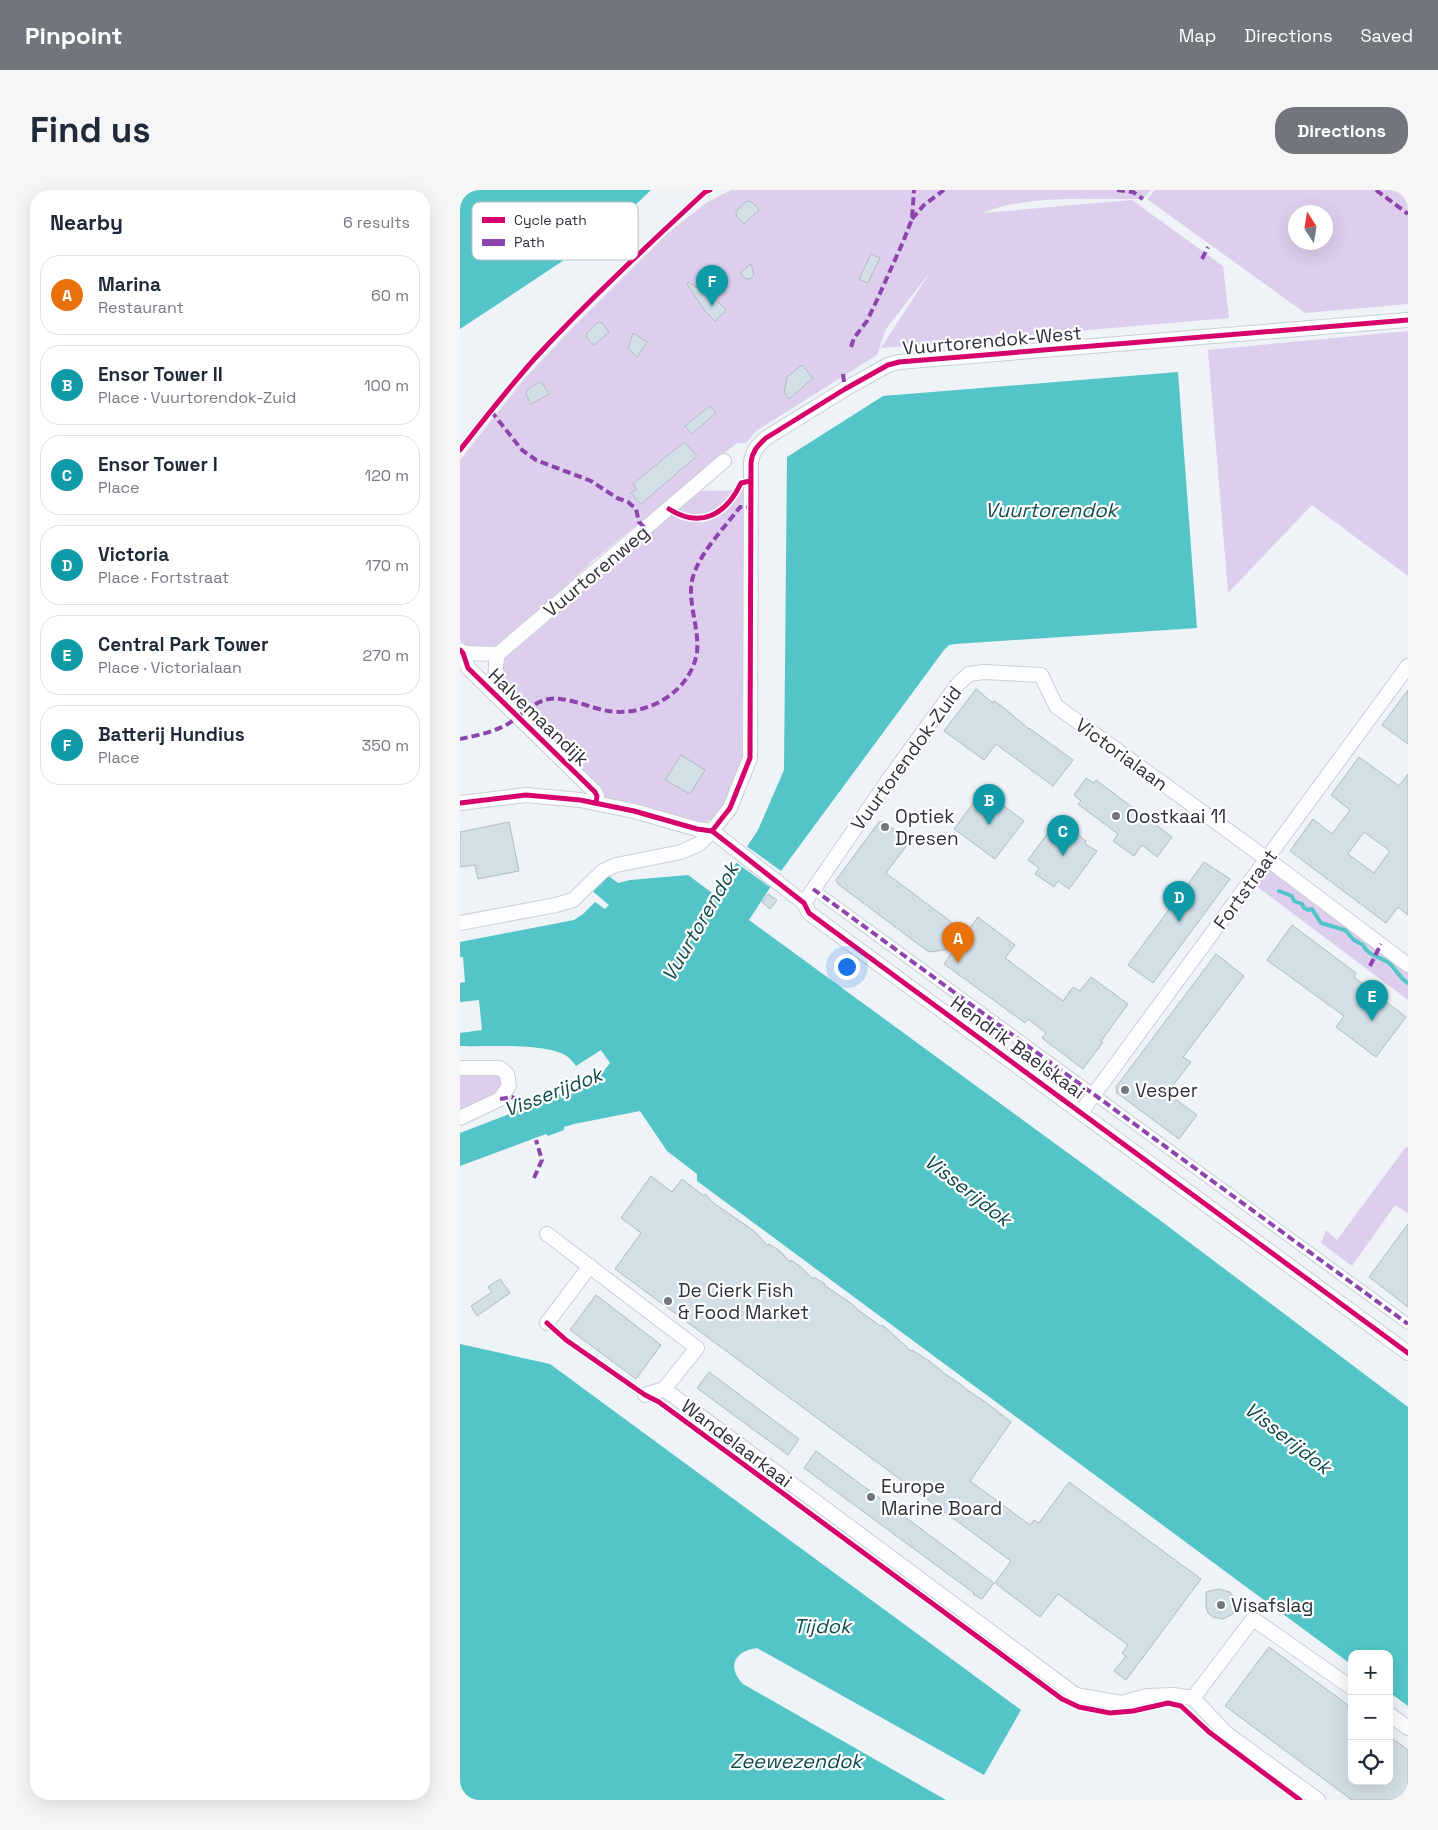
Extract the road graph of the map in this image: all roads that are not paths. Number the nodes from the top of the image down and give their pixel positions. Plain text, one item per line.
1 (1408, 320) edge
2 (724, 461) dead end
3 (462, 652) edge
4 (498, 654) junction
5 (1408, 666) edge
6 (1041, 675) joint
7 (495, 695) junction
8 (460, 803) edge
9 (596, 803) junction
10 (712, 831) junction
11 (1267, 859) junction
12 (813, 889) junction
13 (804, 903) junction
14 (460, 924) edge
15 (1408, 965) edge
16 (460, 1068) edge
17 (1094, 1094) junction
18 (1081, 1112) junction
19 (460, 1118) edge
20 (547, 1234) dead end
21 (590, 1266) junction
22 (547, 1323) dead end
23 (1408, 1324) edge
24 (1408, 1353) edge
25 (664, 1388) junction
26 (645, 1395) dead end
27 (1348, 1685) edge
28 (1193, 1698) junction
29 (1393, 1717) edge
30 (1408, 1728) edge
31 (1318, 1800) edge

1 - 10 street, Vuurtorendok-West
2 - 4 street, Vuurtorenweg
3 - 4 street, Halvemaandijk
3 - 7 street, Halvemaandijk
4 - 7 street
5 - 11 street, Fortstraat
6 - 11 street, Victorialaan
6 - 12 street, Vuurtorendok-Zuid
7 - 9 street, Halvemaandijk
8 - 9 street, Hendrik Baelskaai
9 - 10 street, Hendrik Baelskaai
10 - 13 street, Hendrik Baelskaai
10 - 14 street, Vuurtorendok-West
11 - 15 street, Victorialaan
11 - 17 street, Fortstraat
12 - 13 street, Vuurtorendok-Zuid
12 - 17 street, Hendrik Baelskaai
13 - 18 street, Hendrik Baelskaai
16 - 19 street
17 - 18 street, Fortstraat
17 - 23 street, Hendrik Baelskaai
18 - 24 street, Hendrik Baelskaai
20 - 21 street
21 - 22 street
21 - 25 street
25 - 26 street
25 - 28 street, Wandelaarkaai
27 - 28 street
28 - 31 street
29 - 30 street

